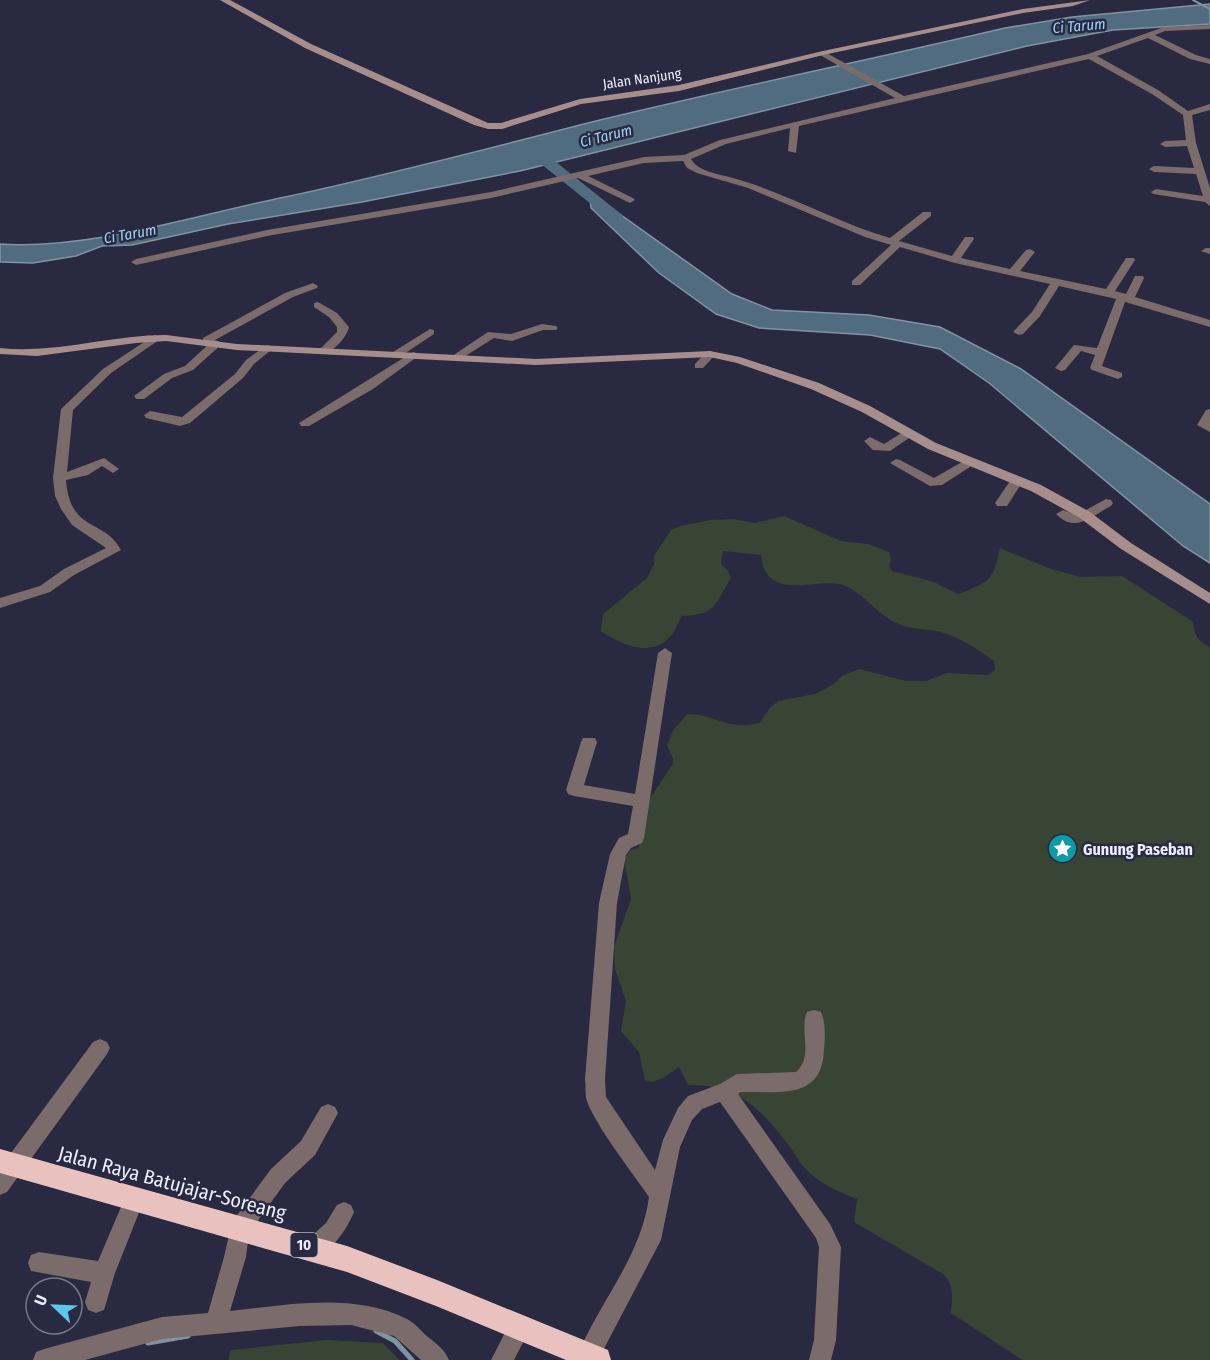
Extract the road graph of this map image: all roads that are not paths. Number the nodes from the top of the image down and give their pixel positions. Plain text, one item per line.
1 (224, 0) edge
2 (1081, 1) edge
3 (1210, 27) edge
4 (1147, 34) junction
5 (823, 53) junction
6 (1090, 56) junction
7 (1210, 62) edge
8 (900, 97) junction
9 (1210, 107) edge
10 (1187, 114) junction
11 (795, 124) junction
12 (1191, 143) junction
13 (1165, 144) dead end
14 (793, 151) dead end
15 (686, 158) junction
16 (1154, 169) dead end
17 (1199, 171) junction
18 (575, 176) junction
19 (1156, 192) dead end
20 (630, 201) dead end
21 (1210, 202) edge
22 (927, 214) dead end
23 (969, 239) dead end
24 (895, 243) junction
25 (1030, 252) dead end
26 (955, 260) junction
27 (1130, 260) dead end
28 (136, 262) dead end
29 (1013, 272) junction
30 (1139, 278) dead end
31 (1057, 281) junction
32 (856, 283) dead end
33 (313, 286) dead end
34 (1109, 293) junction
35 (1126, 297) junction
36 (318, 305) dead end
37 (1210, 324) edge
38 (552, 328) dead end
39 (430, 332) dead end
40 (1019, 332) dead end
41 (155, 338) junction
42 (212, 342) junction
43 (267, 348) junction
44 (325, 350) junction
45 (0, 351) edge
46 (1101, 352) junction
47 (397, 354) junction
48 (710, 354) junction
49 (412, 355) junction
50 (455, 358) junction
51 (699, 366) dead end
52 (1061, 368) dead end
53 (1118, 375) dead end
54 (140, 396) dead end
55 (1210, 413) edge
56 (150, 415) dead end
57 (305, 423) dead end
58 (1210, 428) edge
59 (908, 433) junction
60 (870, 441) dead end
61 (896, 462) dead end
62 (969, 462) junction
63 (113, 469) dead end
64 (59, 478) junction
65 (1017, 481) junction
66 (1002, 503) dead end
67 (1106, 503) dead end
68 (1065, 513) joint
69 (1085, 515) junction
70 (1210, 599) edge
71 (0, 603) edge
72 (665, 653) dead end
73 (588, 742) dead end
74 (642, 801) junction
75 (814, 1018) dead end
76 (100, 1048) dead end
77 (726, 1091) junction
78 (328, 1113) dead end
79 (4, 1170) edge
80 (660, 1195) junction
81 (134, 1200) junction
82 (344, 1212) dead end
83 (239, 1229) junction
84 (313, 1248) junction
85 (39, 1263) dead end
86 (104, 1273) junction
87 (96, 1302) dead end
88 (216, 1322) junction
89 (520, 1327) junction
90 (593, 1358) edge
91 (44, 1360) edge
92 (438, 1360) edge
93 (502, 1360) edge
94 (820, 1360) edge

1 - 5 main road, Jalan Nanjung
2 - 5 main road, Jalan Nanjung
3 - 4 street
4 - 6 street
4 - 7 street
5 - 8 street
6 - 8 street
6 - 10 street
8 - 11 street
9 - 10 street
10 - 12 street
11 - 14 street
11 - 15 street
12 - 13 street
12 - 17 street
15 - 18 street
15 - 24 street
16 - 17 street
17 - 21 street
18 - 20 street
18 - 28 street
19 - 21 street
22 - 24 street
23 - 26 street
24 - 26 street
24 - 32 street
25 - 29 street
26 - 29 street
27 - 34 street
29 - 31 street
30 - 35 street
31 - 34 street
31 - 40 street
33 - 42 street
34 - 35 street
35 - 37 street
35 - 46 street
36 - 44 street
38 - 50 street
39 - 47 street
41 - 42 main road
41 - 45 main road
41 - 64 street
42 - 43 main road
42 - 54 street
43 - 44 main road
43 - 56 street
44 - 47 main road
46 - 52 street
46 - 53 street
47 - 49 main road
48 - 50 main road
48 - 51 street
48 - 59 main road
49 - 50 main road
49 - 57 street
55 - 58 street
59 - 60 street
59 - 62 main road
61 - 62 street
62 - 65 main road
63 - 64 street
64 - 71 street
65 - 66 street
65 - 68 main road
67 - 69 street
68 - 69 street
69 - 70 main road
72 - 74 street
73 - 74 street
74 - 80 street
75 - 77 street
76 - 79 street
77 - 80 street
77 - 94 street
78 - 83 street
79 - 81 highway, Jalan Raya Batujajar-Soreang / 10
80 - 90 street
81 - 83 highway, Jalan Raya Batujajar-Soreang / 10
81 - 86 street
82 - 84 street
83 - 84 highway, Jalan Raya Batujajar-Soreang / 10
83 - 88 street
84 - 89 highway, Jalan Raya Batujajar-Soreang / 10
85 - 86 street
86 - 87 street
88 - 91 street
88 - 92 street
89 - 90 highway, Jalan Raya Batujajar-Soreang / 10
89 - 93 street

